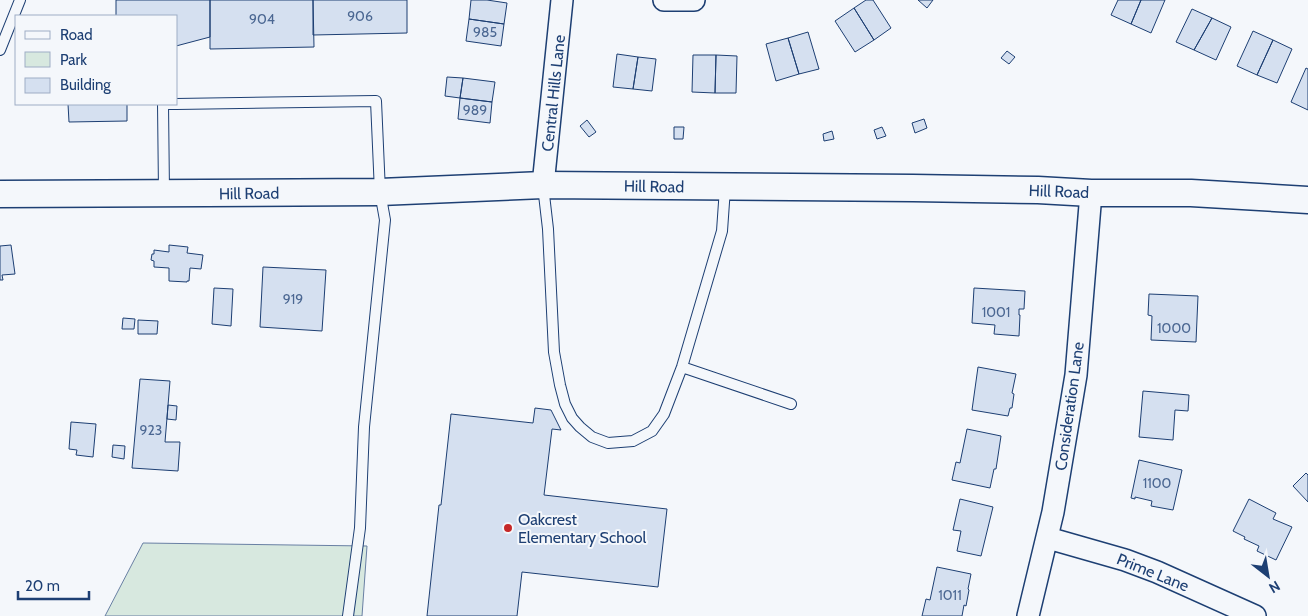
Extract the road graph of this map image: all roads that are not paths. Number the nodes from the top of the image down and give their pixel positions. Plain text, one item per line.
1 (20, 0) edge
2 (562, 0) edge
3 (664, 0) edge
4 (694, 0) edge
5 (0, 50) edge
6 (178, 104) edge
7 (163, 105) edge
8 (543, 185) junction
9 (725, 187) junction
10 (380, 192) junction
11 (164, 193) junction
12 (1090, 193) junction
13 (0, 194) edge
14 (1308, 200) edge
15 (682, 367) junction
16 (791, 404) dead end
17 (1048, 538) junction
18 (348, 616) edge
19 (1028, 616) edge
20 (1255, 616) edge

1 - 5 lane
2 - 8 street, Central Hills Lane
3 - 4 street
6 - 10 lane
7 - 11 lane
8 - 9 street, Hill Road
8 - 10 street, Hill Road
8 - 15 lane
9 - 12 street, Hill Road
9 - 15 lane
10 - 11 street, Hill Road
10 - 18 lane
11 - 13 street, Hill Road
12 - 14 street, Hill Road
12 - 17 street, Consideration Lane
15 - 16 lane
17 - 19 street, Consideration Lane
17 - 20 street, Prime Lane

